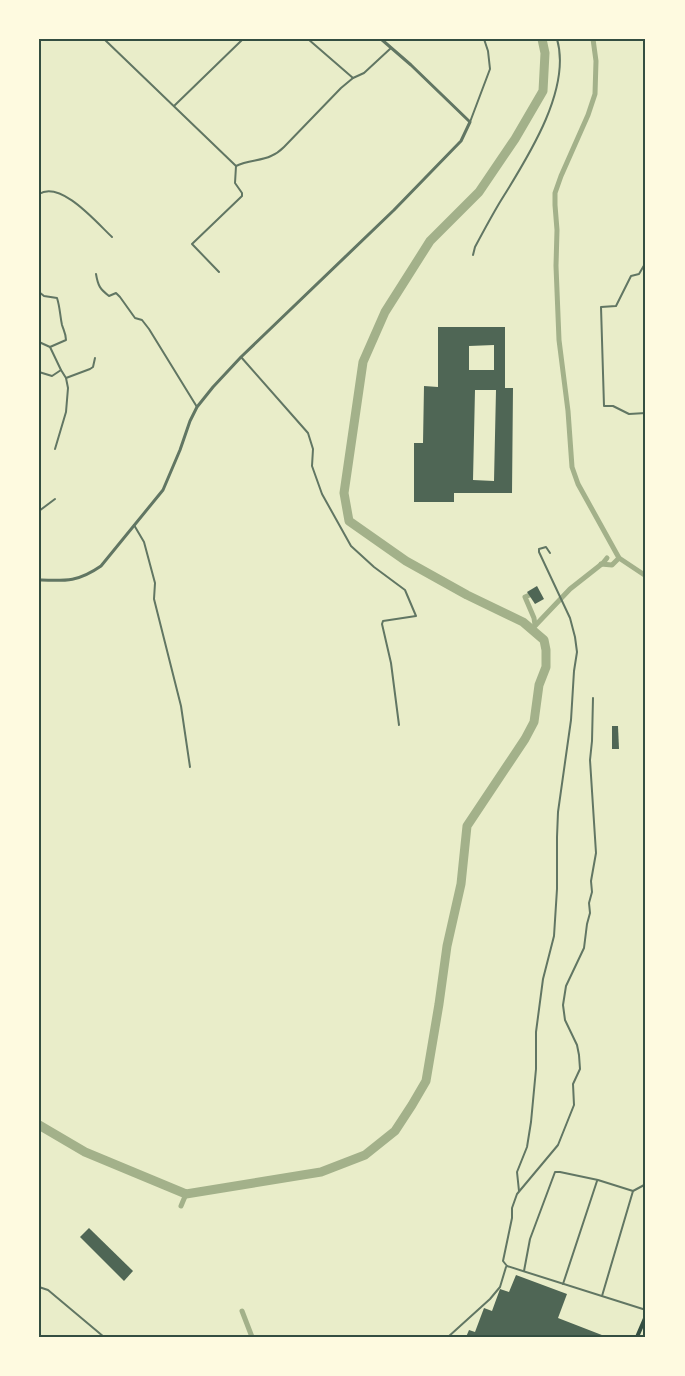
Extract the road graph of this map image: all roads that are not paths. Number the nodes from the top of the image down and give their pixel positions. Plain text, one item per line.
1 (104, 39) edge
2 (243, 39) edge
3 (308, 39) edge
4 (381, 39) edge
5 (484, 39) edge
6 (557, 39) edge
7 (391, 48) junction
8 (353, 78) junction
9 (174, 106) junction
10 (470, 123) junction
11 (236, 166) junction
12 (39, 194) edge
13 (112, 237) dead end
14 (473, 255) dead end
15 (646, 262) edge
16 (219, 272) dead end
17 (96, 274) dead end
18 (39, 292) edge
19 (39, 342) edge
20 (50, 347) junction
21 (241, 357) junction
22 (95, 358) dead end
23 (61, 370) junction
24 (39, 372) edge
25 (66, 378) junction
26 (197, 407) junction
27 (646, 413) edge
28 (55, 449) dead end
29 (55, 499) dead end
30 (39, 511) edge
31 (134, 525) junction
32 (550, 553) dead end
33 (39, 580) edge
34 (593, 698) dead end
35 (399, 725) dead end
36 (190, 767) dead end
37 (598, 1180) junction
38 (646, 1184) edge
39 (519, 1191) junction
40 (633, 1191) junction
41 (507, 1266) junction
42 (524, 1271) junction
43 (563, 1284) junction
44 (39, 1287) edge
45 (602, 1296) junction
46 (646, 1310) edge
47 (646, 1316) edge
48 (104, 1337) edge
49 (448, 1337) edge
50 (637, 1337) edge

1 - 9 street
2 - 9 street
3 - 8 street
4 - 7 street
5 - 10 street
6 - 14 street
7 - 8 street
7 - 10 street
8 - 11 street
9 - 11 street
10 - 21 street
11 - 16 street
12 - 13 street
15 - 27 street
17 - 26 street
18 - 20 street
19 - 20 street
20 - 23 street
21 - 26 street
21 - 35 street
22 - 25 street
23 - 24 street
23 - 25 street
25 - 28 street
26 - 31 street
29 - 30 street
31 - 33 street
31 - 36 street
32 - 39 street
34 - 39 street
37 - 40 street
37 - 42 street
37 - 43 street
38 - 40 street
39 - 41 street
40 - 45 street
41 - 42 street
41 - 49 street
42 - 43 street
43 - 45 street
44 - 48 street
45 - 46 street
47 - 50 main road

